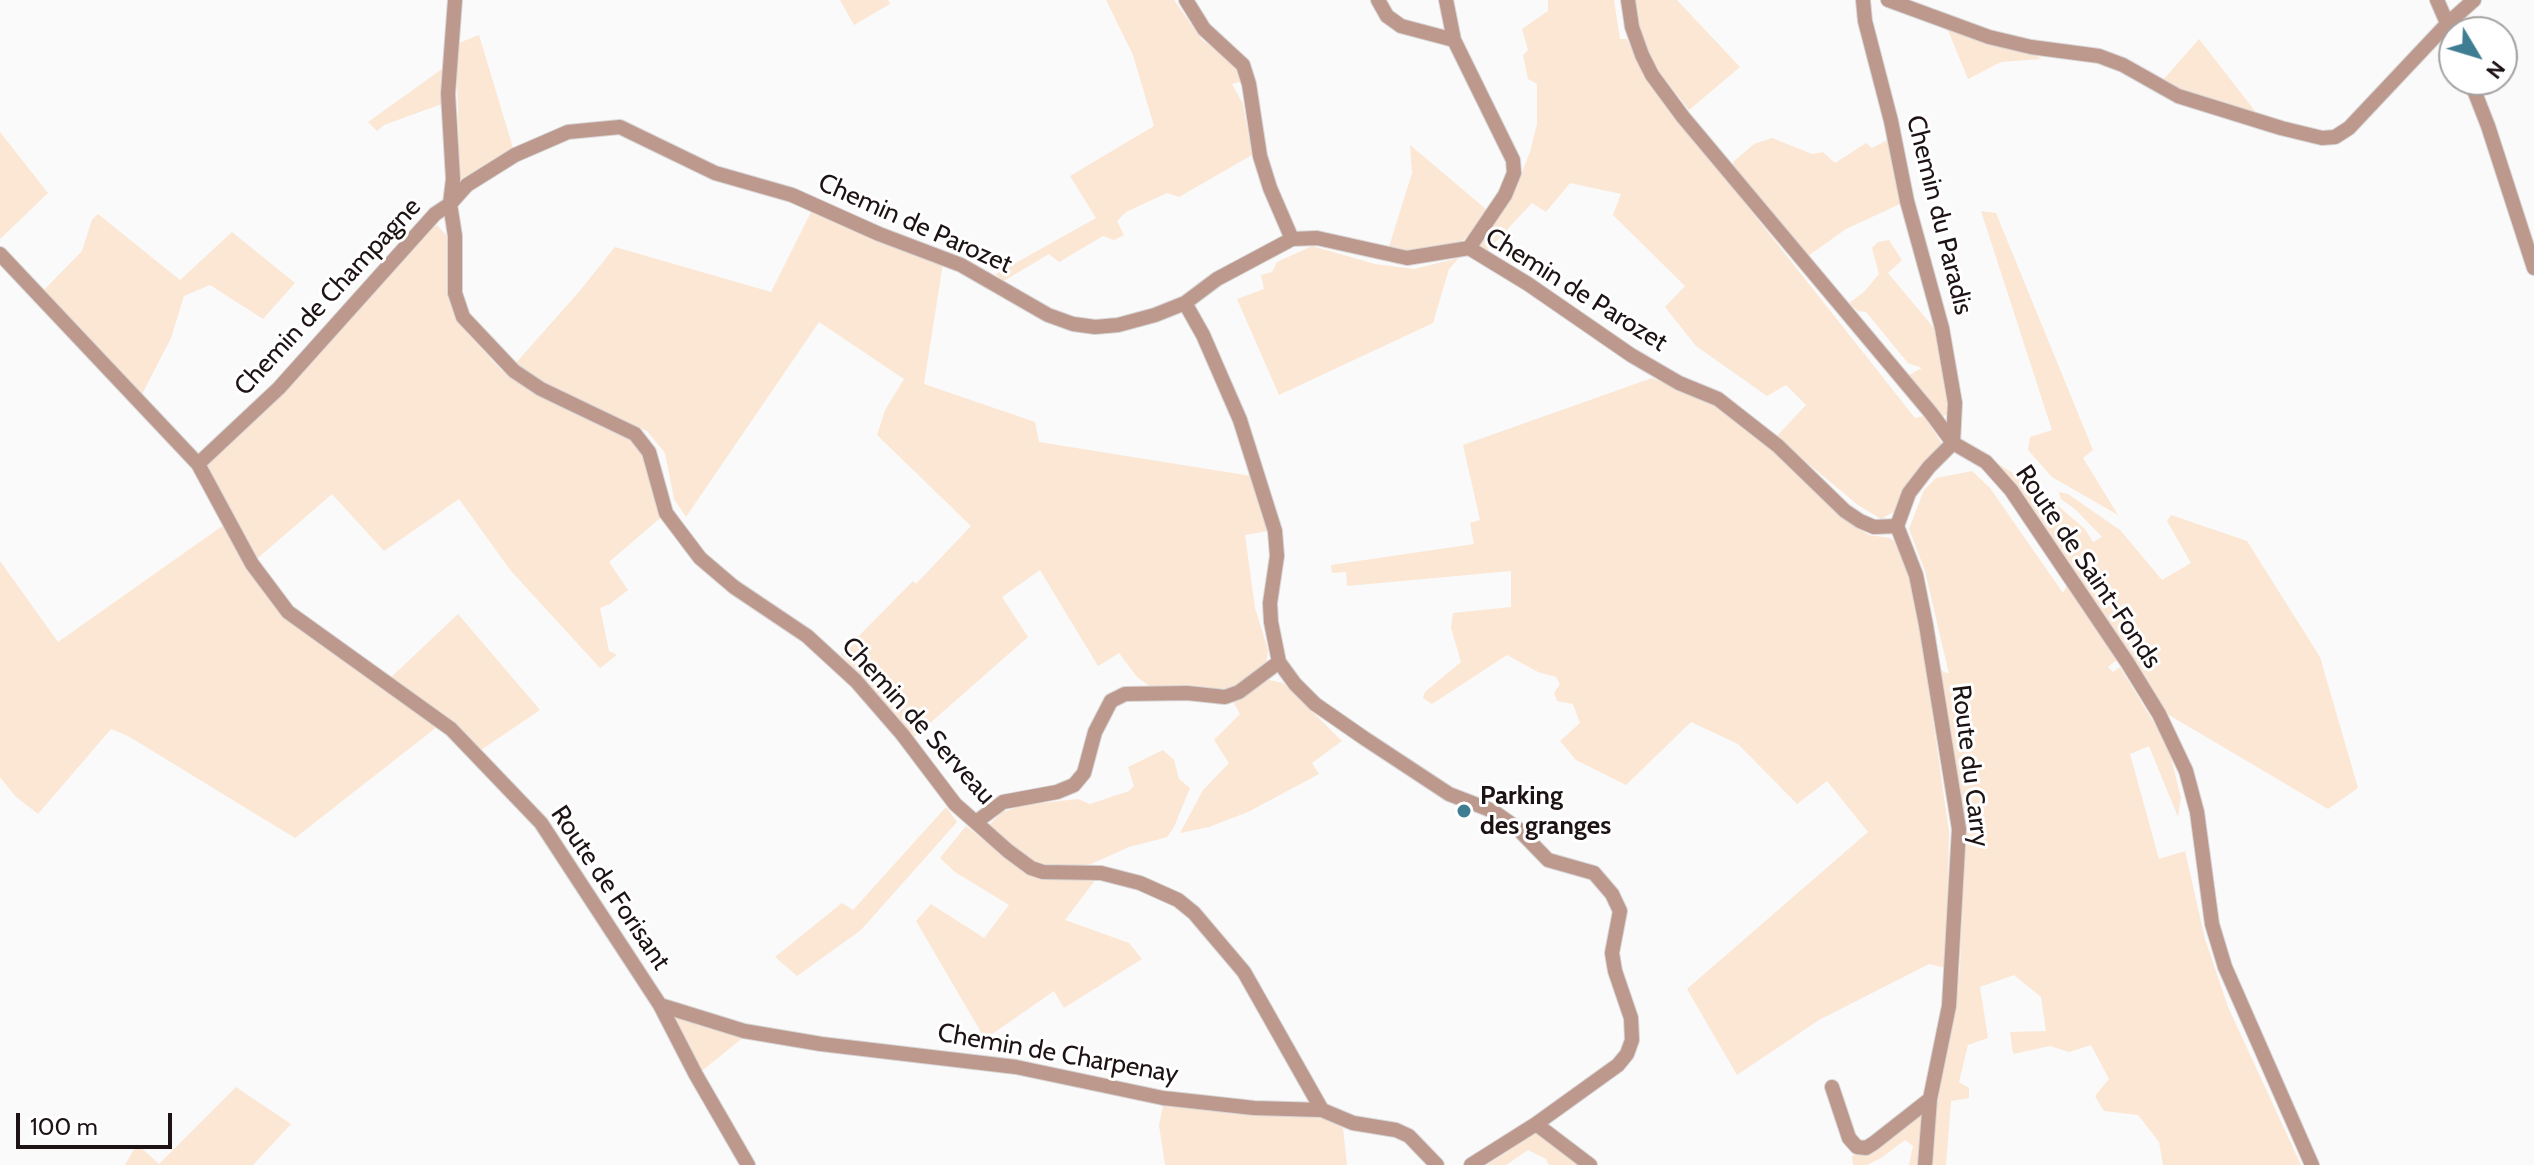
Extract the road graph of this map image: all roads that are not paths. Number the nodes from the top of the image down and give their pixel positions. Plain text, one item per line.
1 (455, 0) edge
2 (1186, 0) edge
3 (1378, 0) edge
4 (1446, 0) edge
5 (1628, 0) edge
6 (1863, 0) edge
7 (1888, 0) edge
8 (2474, 0) edge
9 (2456, 16) edge
10 (2438, 34) edge
11 (1454, 40) junction
12 (2475, 96) edge
13 (450, 204) junction
14 (1292, 239) junction
15 (1469, 248) junction
16 (0, 254) edge
17 (2534, 268) edge
18 (1185, 303) junction
19 (1953, 443) junction
20 (198, 464) junction
21 (1897, 526) junction
22 (1279, 662) junction
23 (976, 822) junction
24 (660, 1005) junction
25 (1832, 1087) dead end
26 (1930, 1099) junction
27 (1322, 1110) junction
28 (1536, 1124) junction
29 (748, 1165) edge
30 (1437, 1165) edge
31 (1471, 1165) edge
32 (1590, 1165) edge
33 (1925, 1165) edge
34 (2312, 1165) edge

1 - 13 street, Chemin de Champagne
2 - 14 street
3 - 11 street
4 - 11 street
5 - 19 street, Route de Saint-Fonds
6 - 19 street, Chemin du Paradis
7 - 10 street
8 - 9 street
11 - 15 street
12 - 17 street
13 - 18 street, Chemin de Parozet
13 - 20 street, Chemin de Champagne
13 - 23 street, Chemin de Serveau
14 - 15 street, Chemin de Parozet
14 - 18 street, Chemin de Parozet
15 - 21 street, Chemin de Parozet
16 - 20 street, Route de Forisant
18 - 22 street
19 - 21 street
19 - 34 street, Route de Saint-Fonds
20 - 24 street, Route de Forisant
21 - 26 street, Route du Carry
22 - 23 street
22 - 28 street
23 - 27 street, Chemin de Serveau
24 - 27 street, Chemin de Charpenay
24 - 29 street, Route de Forisant
25 - 26 street
26 - 33 street, Route du Carry
27 - 30 street, Chemin de Charpenay
28 - 31 street
28 - 32 street

